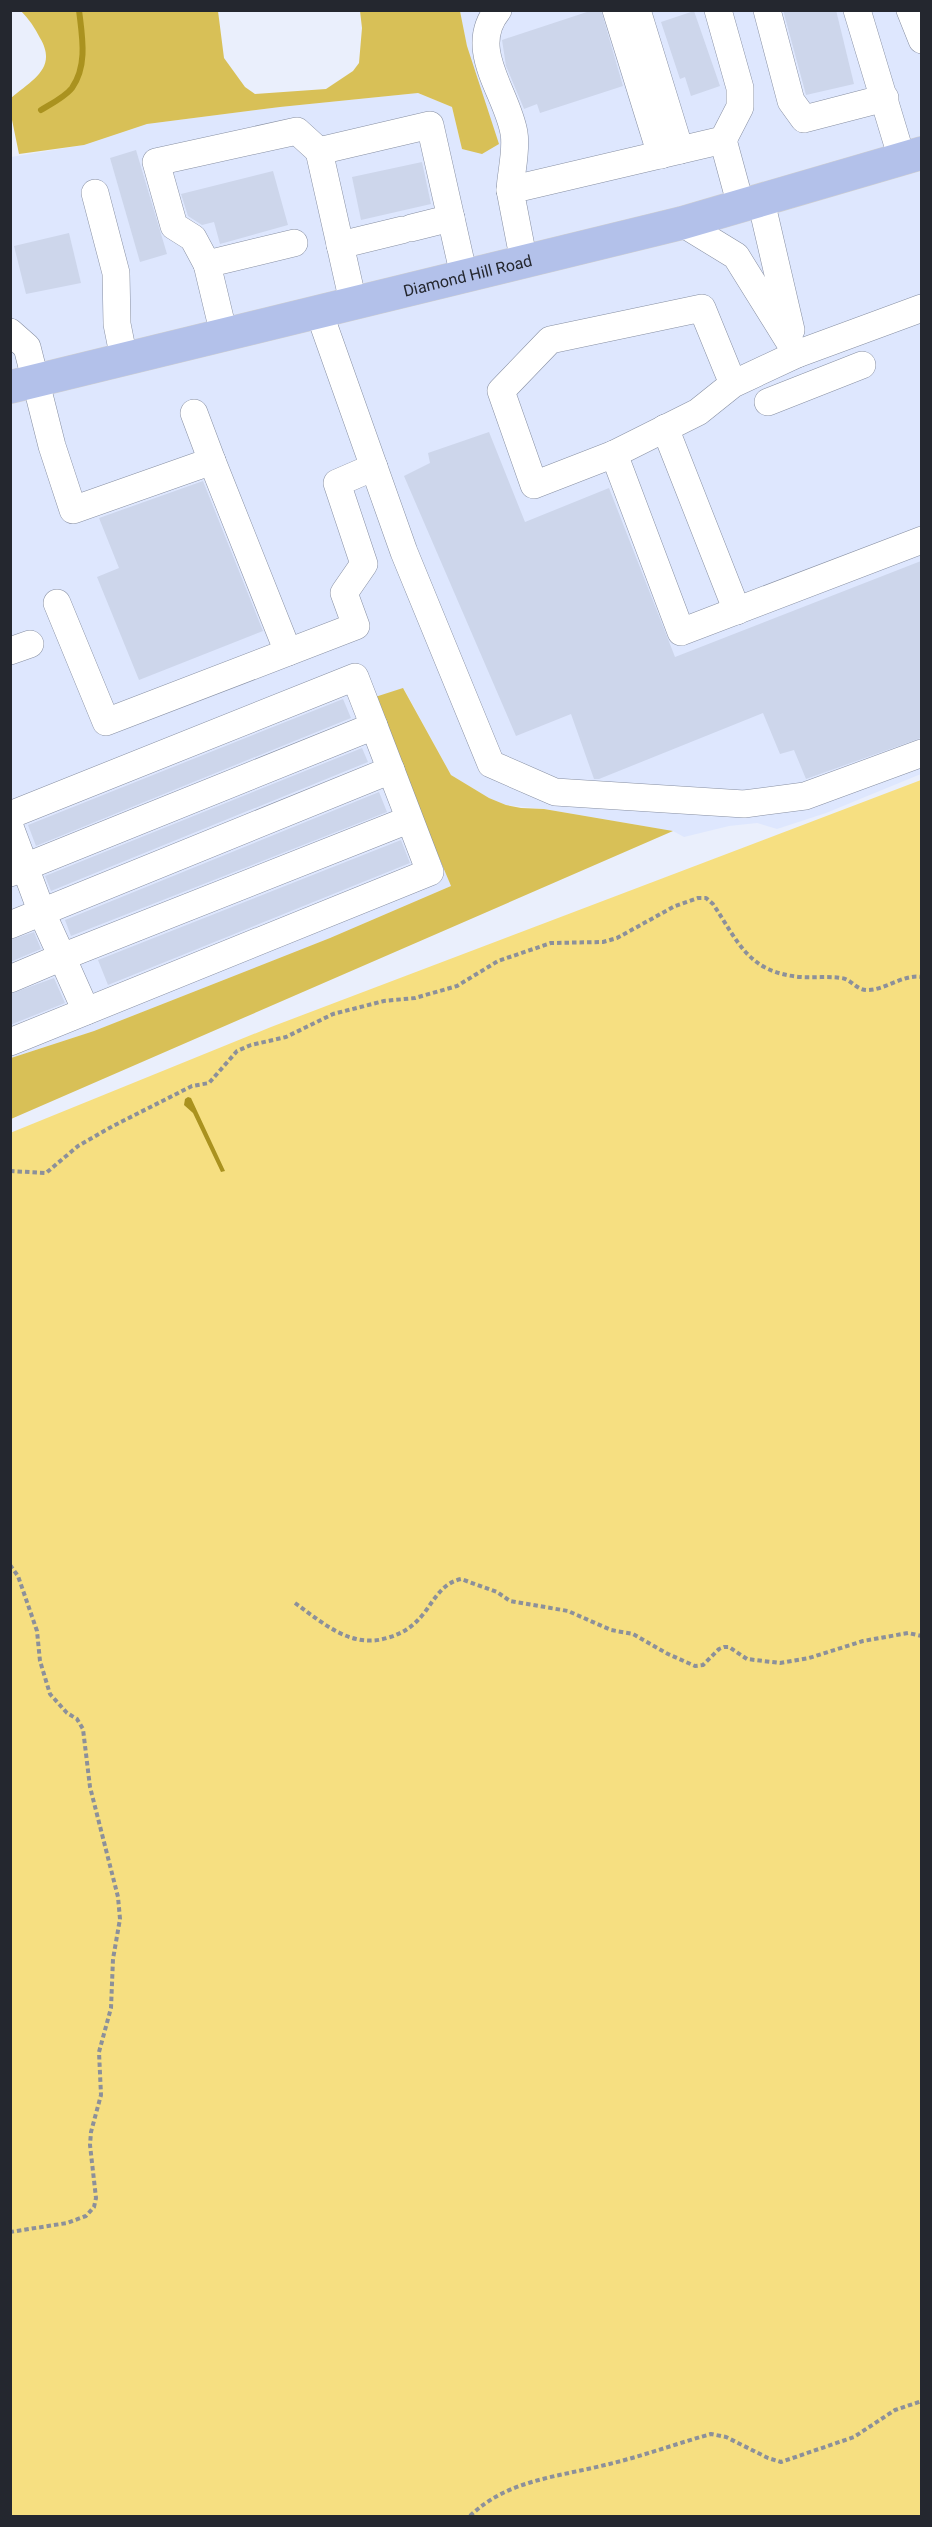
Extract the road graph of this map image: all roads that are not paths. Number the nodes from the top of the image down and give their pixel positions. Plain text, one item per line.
1 (498, 10) edge
2 (616, 10) edge
3 (637, 10) edge
4 (718, 10) edge
5 (767, 10) edge
6 (857, 10) edge
7 (910, 10) edge
8 (921, 40) edge
9 (885, 98) junction
10 (723, 140) junction
11 (319, 151) junction
12 (671, 153) junction
13 (912, 156) edge
14 (510, 190) junction
15 (95, 193) dead end
16 (751, 204) junction
17 (451, 218) junction
18 (682, 223) junction
19 (294, 243) dead end
20 (340, 245) junction
21 (524, 262) junction
22 (207, 264) junction
23 (464, 276) junction
24 (353, 302) junction
25 (921, 308) edge
26 (319, 312) junction
27 (10, 332) edge
28 (224, 335) junction
29 (797, 354) junction
30 (124, 359) junction
31 (862, 365) dead end
32 (23, 384) edge
33 (733, 384) junction
34 (768, 402) dead end
35 (194, 413) dead end
36 (665, 429) junction
37 (614, 454) junction
38 (212, 461) junction
39 (374, 467) junction
40 (921, 540) edge
41 (57, 603) dead end
42 (737, 611) junction
43 (288, 652) junction
44 (374, 726) junction
45 (921, 753) edge
46 (391, 770) junction
47 (10, 815) edge
48 (408, 820) junction
49 (10, 827) edge
50 (18, 870) edge
51 (42, 913) junction
52 (10, 925) edge
53 (62, 957) junction
54 (10, 979) edge
55 (86, 1011) junction
56 (10, 1042) edge

1 - 14 lane
2 - 12 lane
3 - 12 lane
4 - 10 lane
5 - 9 lane
6 - 9 lane
7 - 8 lane
9 - 13 lane
10 - 12 lane
10 - 16 lane
11 - 17 lane
11 - 20 lane
11 - 22 lane
12 - 14 lane
13 - 16 main road, Diamond Hill Road
14 - 21 lane
15 - 30 lane
16 - 18 main road, Diamond Hill Road
16 - 29 lane
17 - 20 lane
17 - 23 lane
18 - 21 main road, Diamond Hill Road
18 - 29 lane
19 - 22 lane
20 - 24 lane
21 - 23 main road, Diamond Hill Road
22 - 28 lane
23 - 24 main road, Diamond Hill Road
24 - 26 main road, Diamond Hill Road
25 - 29 lane
26 - 28 main road, Diamond Hill Road
26 - 39 lane
27 - 32 lane
28 - 30 main road, Diamond Hill Road
29 - 33 lane
30 - 32 main road, Diamond Hill Road
31 - 34 lane
32 - 38 lane
33 - 36 lane
33 - 37 lane
35 - 38 lane
36 - 37 lane
36 - 42 lane
37 - 42 lane
38 - 43 lane
39 - 43 lane
39 - 45 lane
40 - 42 lane
41 - 43 lane
44 - 46 lane
44 - 47 lane
44 - 50 lane
46 - 48 lane
46 - 51 lane
48 - 53 lane
48 - 55 lane
49 - 50 lane
50 - 51 lane
51 - 52 lane
51 - 53 lane
53 - 54 lane
53 - 55 lane
55 - 56 lane

